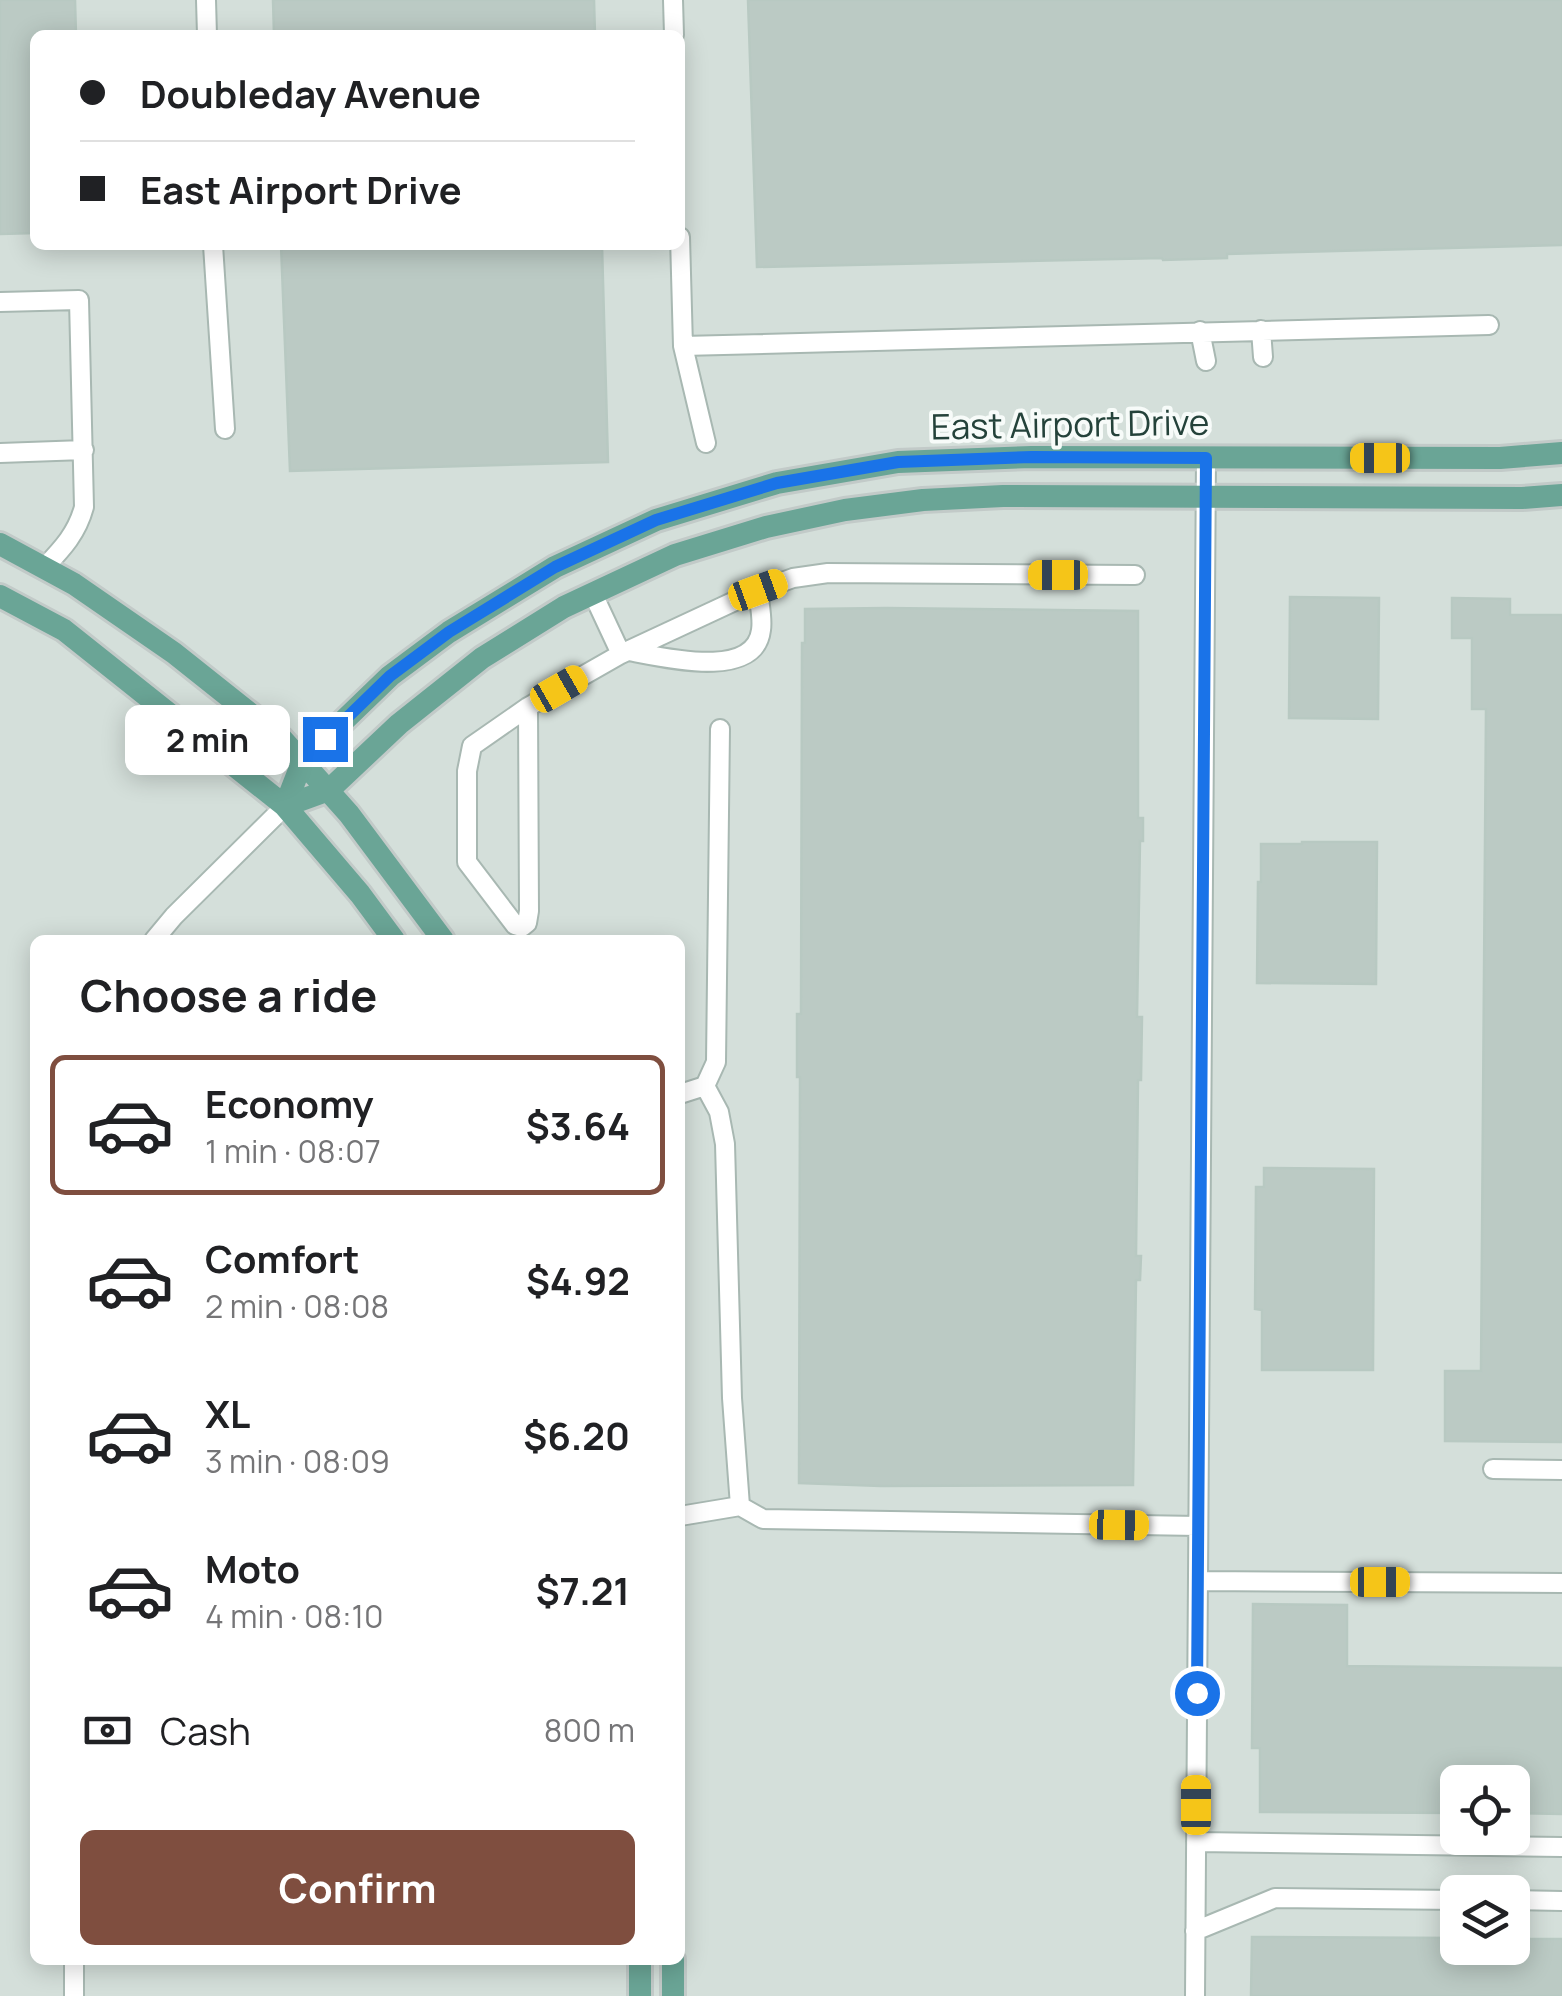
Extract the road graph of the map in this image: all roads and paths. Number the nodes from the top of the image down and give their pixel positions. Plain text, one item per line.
1 (206, 0) edge
2 (673, 0) edge
3 (208, 30) edge
4 (674, 30) edge
5 (214, 250) edge
6 (680, 250) edge
7 (0, 302) edge
8 (1489, 325) dead end
9 (1262, 330) junction
10 (1200, 332) junction
11 (683, 346) junction
12 (1263, 357) dead end
13 (1206, 361) dead end
14 (225, 429) dead end
15 (706, 443) dead end
16 (84, 450) junction
17 (0, 453) edge
18 (1562, 453) edge
19 (1206, 458) junction
20 (1562, 495) edge
21 (1206, 496) junction
22 (0, 544) edge
23 (44, 568) junction
24 (1136, 576) dead end
25 (758, 590) junction
26 (593, 594) junction
27 (0, 596) edge
28 (624, 652) junction
29 (528, 707) junction
30 (720, 729) dead end
31 (303, 760) junction
32 (329, 790) junction
33 (285, 806) junction
34 (158, 935) edge
35 (390, 935) edge
36 (439, 935) edge
37 (705, 1086) junction
38 (685, 1092) edge
39 (1494, 1469) dead end
40 (1562, 1470) edge
41 (740, 1506) junction
42 (685, 1515) edge
43 (1198, 1526) junction
44 (1198, 1582) junction
45 (1562, 1583) edge
46 (1196, 1842) junction
47 (1562, 1847) edge
48 (1440, 1900) edge
49 (1530, 1900) edge
50 (1562, 1901) edge
51 (1195, 1931) junction
52 (74, 1965) edge
53 (640, 1965) edge
54 (673, 1965) edge
55 (74, 1996) edge
56 (640, 1996) edge
57 (673, 1996) edge
58 (1194, 1996) edge

1 - 3 street
2 - 4 street
5 - 14 street
6 - 11 street
7 - 16 street
8 - 9 street
9 - 10 street
9 - 12 street
10 - 11 street
10 - 13 street
11 - 15 street
16 - 17 street
16 - 23 street
18 - 19 main road, East Airport Drive
19 - 21 street
19 - 31 main road, East Airport Drive
20 - 21 main road, East Airport Drive
21 - 26 main road, East Airport Drive
21 - 43 street
22 - 23 main road
23 - 31 main road
24 - 25 street
25 - 28 street
25 - 28 street
26 - 28 street
26 - 32 main road, East Airport Drive
27 - 33 main road
28 - 29 street
29 - 29 street
30 - 37 street
31 - 32 main road
31 - 33 main road, East Airport Drive
32 - 33 main road, East Airport Drive
32 - 36 main road
33 - 34 street
33 - 35 main road
37 - 38 street
37 - 41 street
39 - 40 street
41 - 42 street
41 - 43 street
43 - 44 street
44 - 45 street
44 - 46 street
46 - 47 street
46 - 51 street
48 - 51 street
49 - 50 street
51 - 58 street
52 - 55 street
53 - 56 main road
54 - 57 main road

